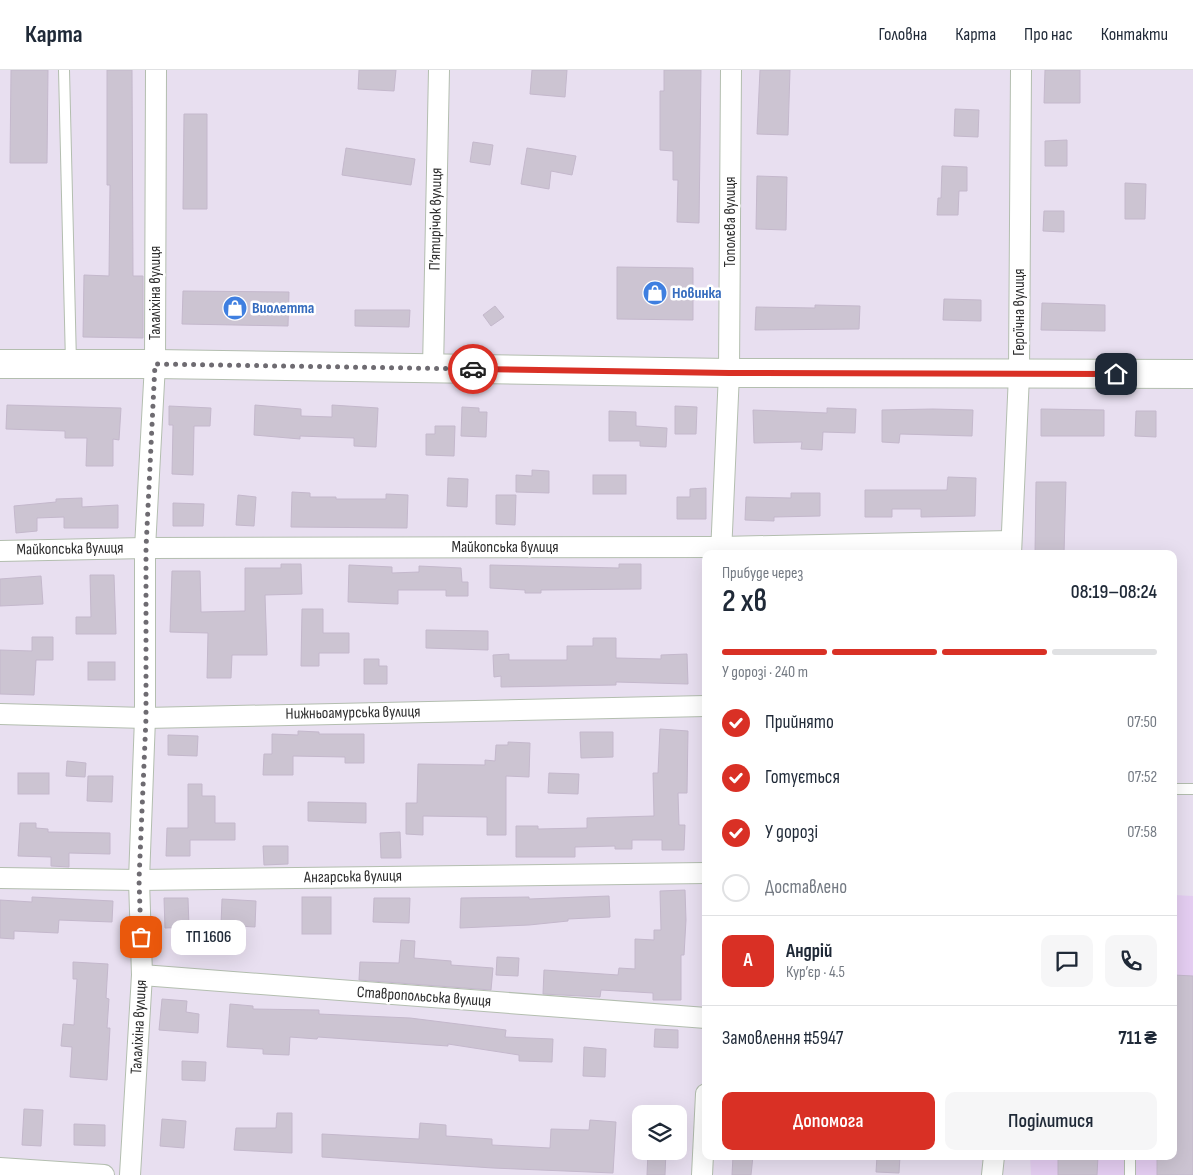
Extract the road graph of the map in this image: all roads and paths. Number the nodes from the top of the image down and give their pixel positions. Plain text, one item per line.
1 (64, 70) edge
2 (156, 70) edge
3 (439, 70) edge
4 (731, 70) edge
5 (1021, 70) edge
6 (0, 364) edge
7 (71, 364) junction
8 (155, 364) junction
9 (433, 369) junction
10 (729, 373) junction
11 (1193, 374) edge
12 (1018, 375) junction
13 (1011, 547) edge
14 (146, 548) junction
15 (721, 550) edge
16 (0, 551) edge
17 (702, 706) edge
18 (0, 714) edge
19 (146, 718) junction
20 (1177, 789) edge
21 (1193, 789) edge
22 (702, 874) edge
23 (0, 878) edge
24 (139, 880) junction
25 (142, 975) junction
26 (702, 1018) edge
27 (703, 1160) edge
28 (994, 1160) edge
29 (1130, 1160) edge
30 (0, 1168) edge
31 (104, 1175) edge
32 (130, 1175) edge
33 (702, 1175) edge
34 (992, 1175) edge
35 (1130, 1175) edge

1 - 7 lane
2 - 8 street, Талаліхіна вулиця
3 - 9 street, П’ятирічок вулиця
4 - 10 street, Тополєва вулиця
5 - 12 street, Героїчна вулиця
6 - 7 main road
7 - 8 main road
8 - 9 main road
8 - 14 street, Талаліхіна вулиця
9 - 10 main road
10 - 12 main road
10 - 15 street, Тополєва вулиця
11 - 12 main road
12 - 13 street, Героїчна вулиця
13 - 15 street, Майкопська вулиця
14 - 15 street, Майкопська вулиця
14 - 16 street, Майкопська вулиця
14 - 19 street, Талаліхіна вулиця
17 - 19 street, Нижньоамурська вулиця
18 - 19 street, Нижньоамурська вулиця
19 - 24 street, Талаліхіна вулиця
20 - 21 lane
22 - 24 street, Ангарська вулиця
23 - 24 street, Ангарська вулиця
24 - 25 street, Талаліхіна вулиця
25 - 26 street, Ставропольська вулиця
25 - 32 street, Талаліхіна вулиця
27 - 33 street
28 - 34 street
29 - 35 lane
30 - 31 street

